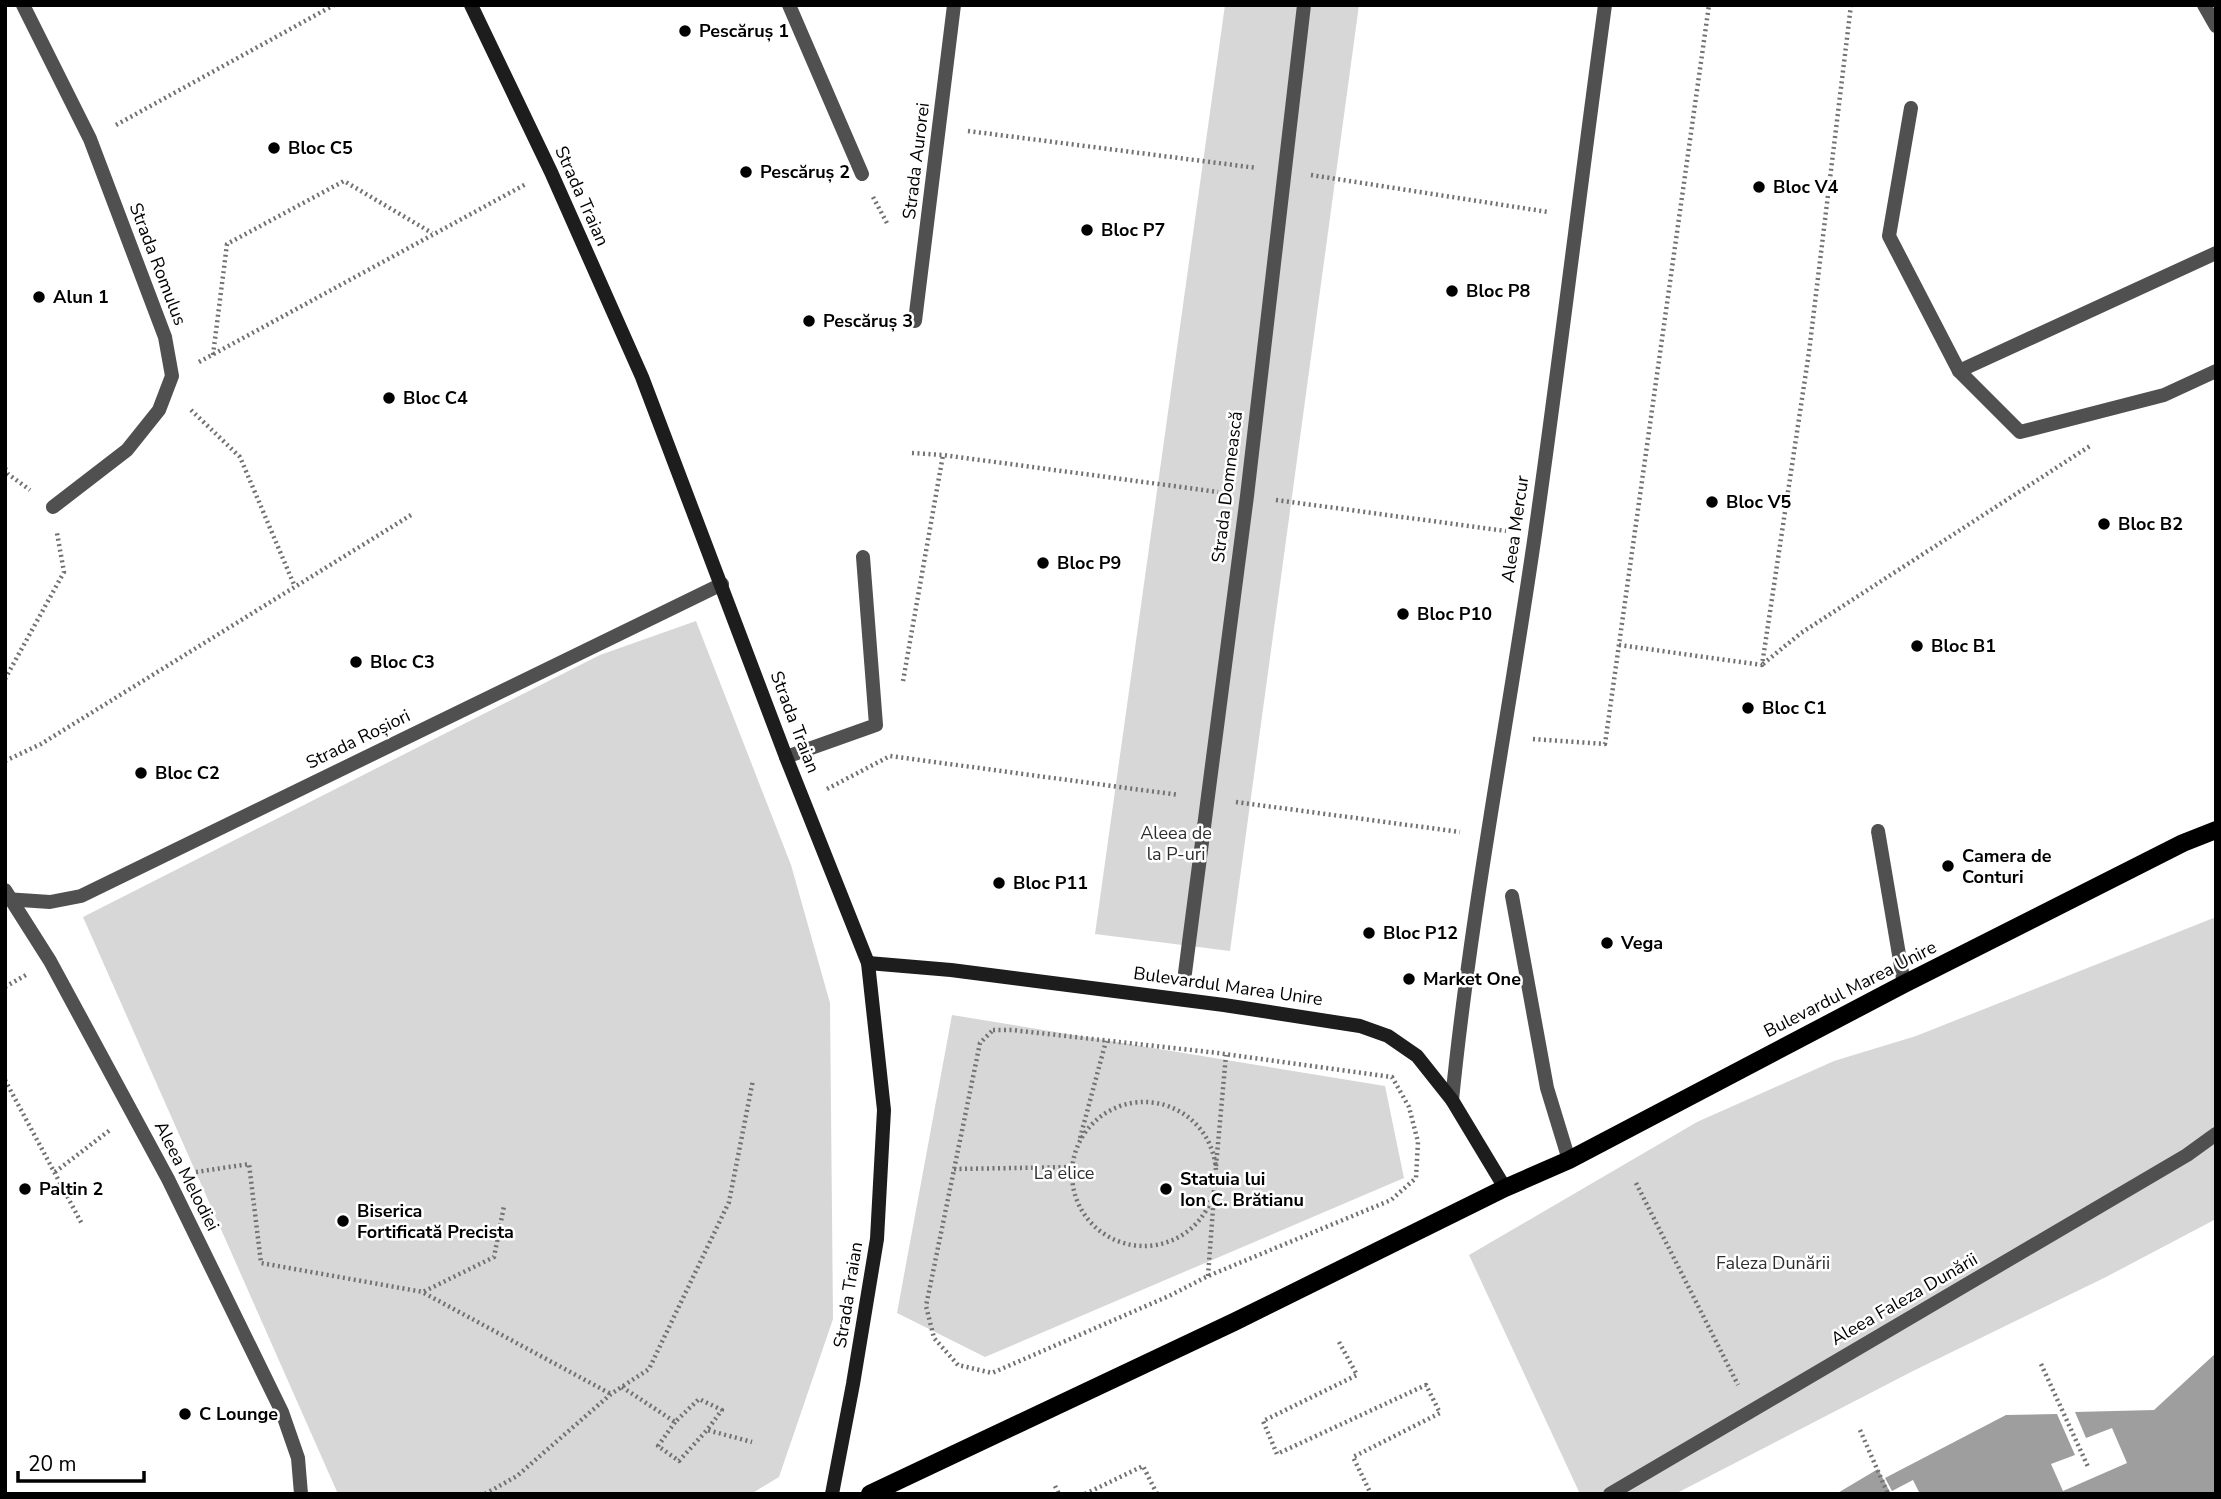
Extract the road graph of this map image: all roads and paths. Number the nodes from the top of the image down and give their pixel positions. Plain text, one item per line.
1 (23, 5) edge
2 (334, 5) edge
3 (471, 5) edge
4 (789, 5) edge
5 (954, 5) edge
6 (1304, 5) edge
7 (1605, 5) edge
8 (1709, 5) edge
9 (1851, 5) edge
10 (2204, 5) edge
11 (2216, 26) edge
12 (1911, 108) dead end
13 (90, 139) junction
14 (862, 174) dead end
15 (495, 199) dead end
16 (433, 233) junction
17 (2216, 253) edge
18 (915, 321) dead end
19 (213, 355) junction
20 (1959, 371) junction
21 (2216, 371) edge
22 (173, 376) junction
23 (2100, 440) dead end
24 (912, 453) dead end
25 (5, 468) edge
26 (53, 507) junction
27 (411, 515) dead end
28 (863, 557) dead end
29 (722, 584) junction
30 (295, 587) junction
31 (1619, 645) junction
32 (1762, 665) junction
33 (5, 679) edge
34 (902, 687) dead end
35 (1502, 736) junction
36 (786, 757) junction
37 (5, 761) edge
38 (1206, 798) junction
39 (805, 800) junction
40 (2216, 830) edge
41 (1878, 831) dead end
42 (1488, 835) junction
43 (1512, 895) dead end
44 (7, 896) edge
45 (868, 963) junction
46 (1185, 973) dead end
47 (1904, 984) junction
48 (1106, 1041) junction
49 (1226, 1055) junction
50 (5, 1080) edge
51 (752, 1080) dead end
52 (1452, 1100) junction
53 (134, 1112) junction
54 (2216, 1134) edge
55 (1079, 1143) junction
56 (1569, 1160) junction
57 (1072, 1167) junction
58 (953, 1170) junction
59 (1216, 1171) junction
60 (55, 1172) junction
61 (167, 1178) junction
62 (1636, 1183) dead end
63 (1505, 1188) junction
64 (504, 1206) dead end
65 (82, 1224) dead end
66 (1208, 1276) junction
67 (423, 1292) junction
68 (1339, 1342) dead end
69 (2041, 1364) dead end
70 (622, 1387) junction
71 (611, 1394) junction
72 (1751, 1410) junction
73 (675, 1422) junction
74 (707, 1430) junction
75 (1860, 1430) dead end
76 (752, 1442) dead end
77 (2089, 1469) dead end
78 (1055, 1486) dead end
79 (301, 1494) edge
80 (485, 1494) edge
81 (832, 1494) edge
82 (870, 1494) edge
83 (1059, 1494) edge
84 (1085, 1494) edge
85 (1157, 1494) edge
86 (1371, 1494) edge
87 (1610, 1494) edge
88 (1888, 1494) edge

1 - 13 street, Strada Romulus
2 - 13 path
3 - 29 main road, Strada Traian
4 - 14 street
5 - 18 street, Strada Aurorei
6 - 38 street, Strada Domnească
7 - 35 street, Aleea Mercur
8 - 31 path
9 - 32 path
10 - 11 street
12 - 20 street
13 - 22 street, Strada Romulus
15 - 16 path
16 - 19 path
16 - 19 path
17 - 20 street
19 - 22 path
20 - 21 street
22 - 26 street
22 - 30 path
23 - 32 path
24 - 34 path
25 - 26 path
26 - 33 path
27 - 30 path
28 - 36 street
29 - 36 main road, Strada Traian
29 - 44 street, Strada Roșiori
30 - 37 path
31 - 32 path
31 - 35 path
35 - 42 street, Aleea Mercur
36 - 39 main road, Strada Traian
38 - 39 path
38 - 42 path
38 - 46 street, Strada Domnească
39 - 45 main road, Strada Traian
40 - 47 main road, Bulevardul Marea Unire
41 - 47 street
42 - 52 street, Aleea Mercur
43 - 56 street
44 - 53 street, Aleea Melodiei
45 - 52 main road, Bulevardul Marea Unire
45 - 81 main road, Strada Traian
47 - 56 main road, Bulevardul Marea Unire
48 - 49 path
48 - 55 path
48 - 58 path
49 - 59 path
49 - 66 path
50 - 60 path
51 - 70 path
52 - 63 main road, Bulevardul Marea Unire
53 - 60 path
53 - 61 street, Aleea Melodiei
54 - 72 street, Aleea Faleza Dunării
55 - 57 path
55 - 59 path
56 - 63 main road, Bulevardul Marea Unire
57 - 58 path
57 - 59 path
58 - 66 path
59 - 66 path
60 - 65 path
61 - 67 path
61 - 79 street, Aleea Melodiei
62 - 72 path
63 - 82 main road, Bulevardul Marea Unire
64 - 67 path
67 - 71 path
68 - 86 path
69 - 77 path
70 - 71 path
70 - 73 path
71 - 80 path
72 - 87 street, Aleea Faleza Dunării
73 - 74 path
73 - 74 path
74 - 76 path
75 - 88 path
78 - 83 path
84 - 85 path

